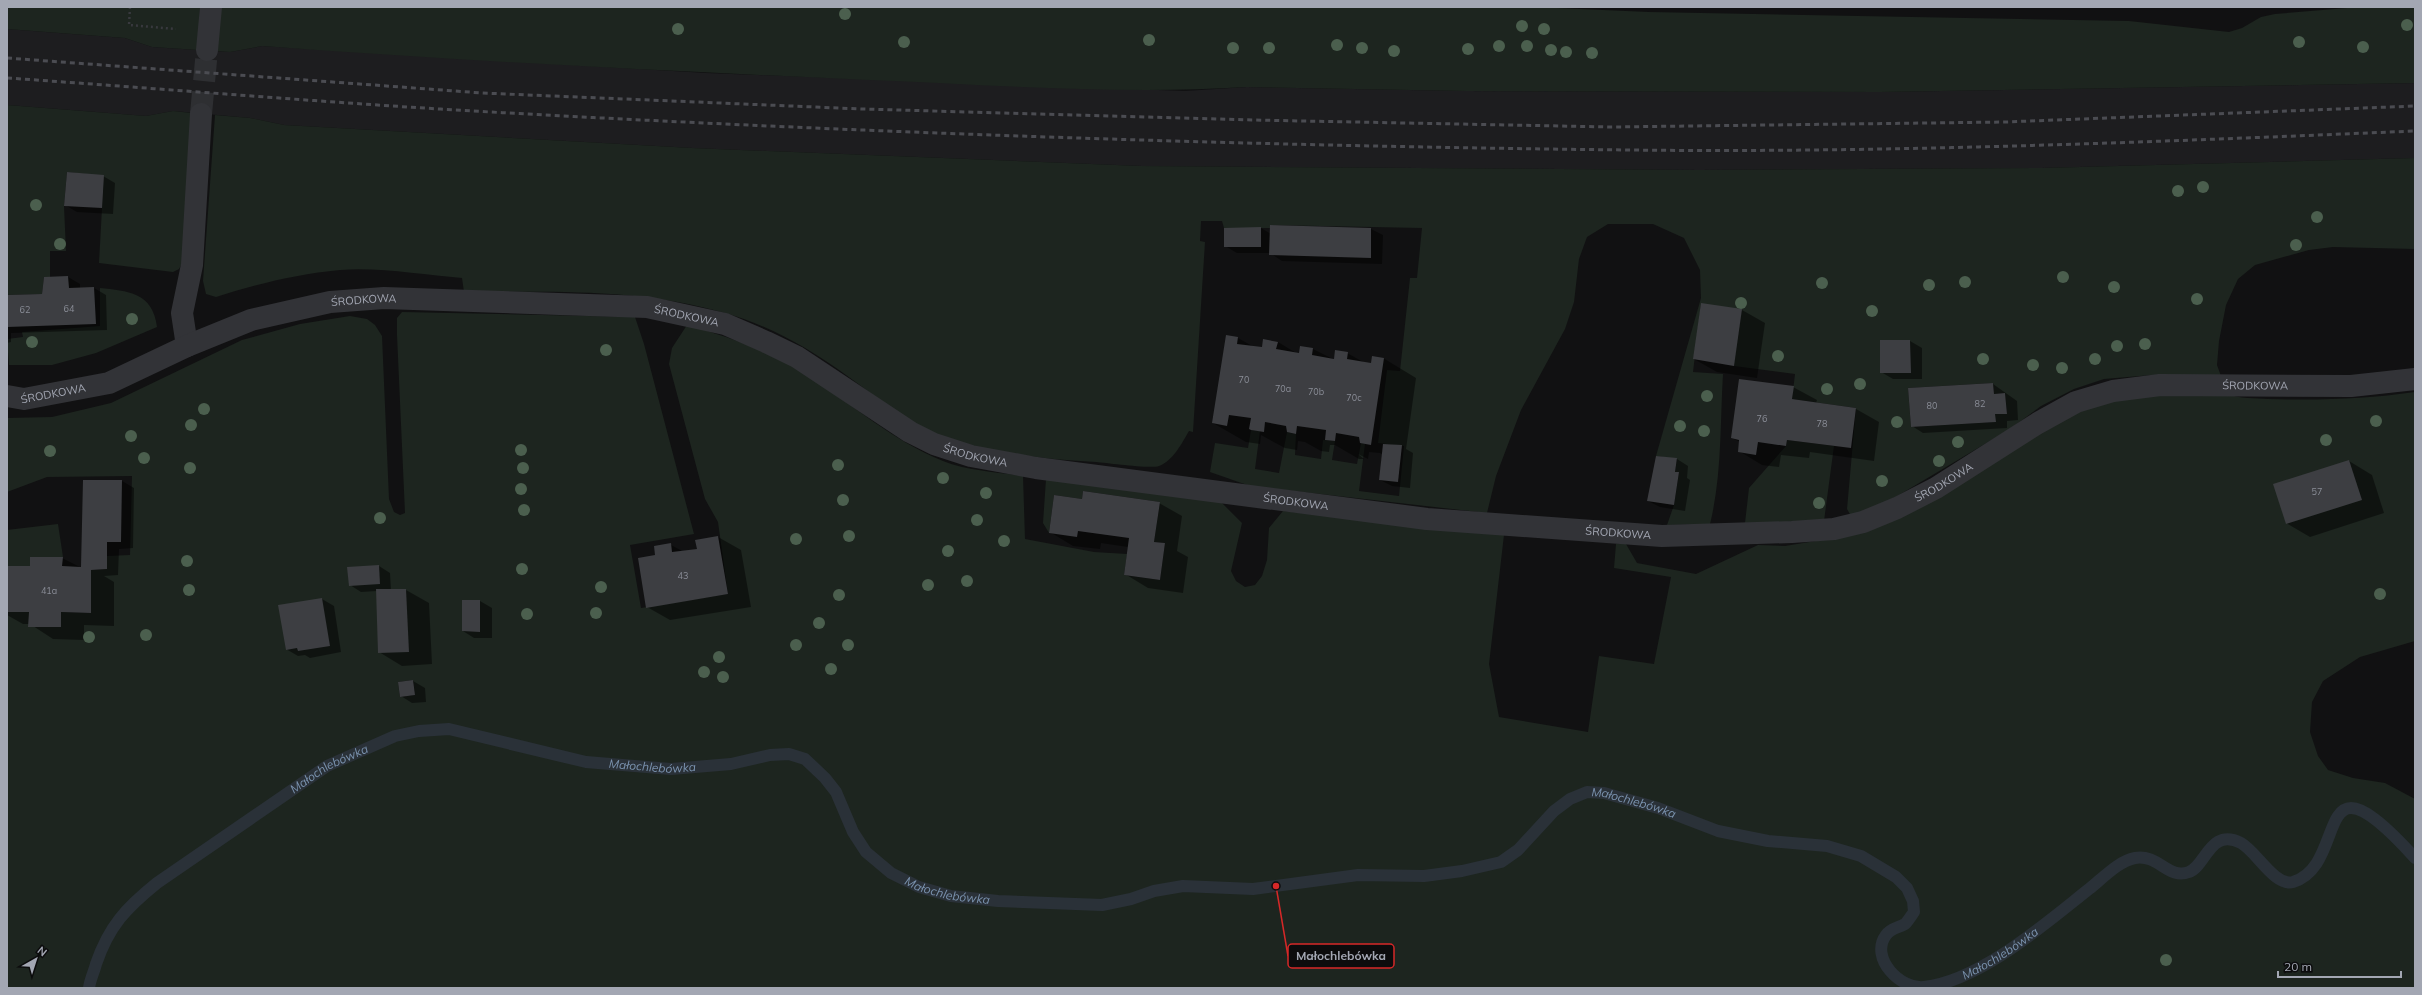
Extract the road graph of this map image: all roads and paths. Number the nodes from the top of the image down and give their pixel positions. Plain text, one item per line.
1 (130, 7) edge
2 (211, 7) edge
3 (208, 41) joint
4 (201, 114) tunnel mouth
5 (187, 346) junction
6 (2415, 379) edge
7 (7, 396) edge

1 - 3 path
2 - 3 street
4 - 5 street
5 - 6 street, ŚRODKOWA
5 - 7 street, ŚRODKOWA

